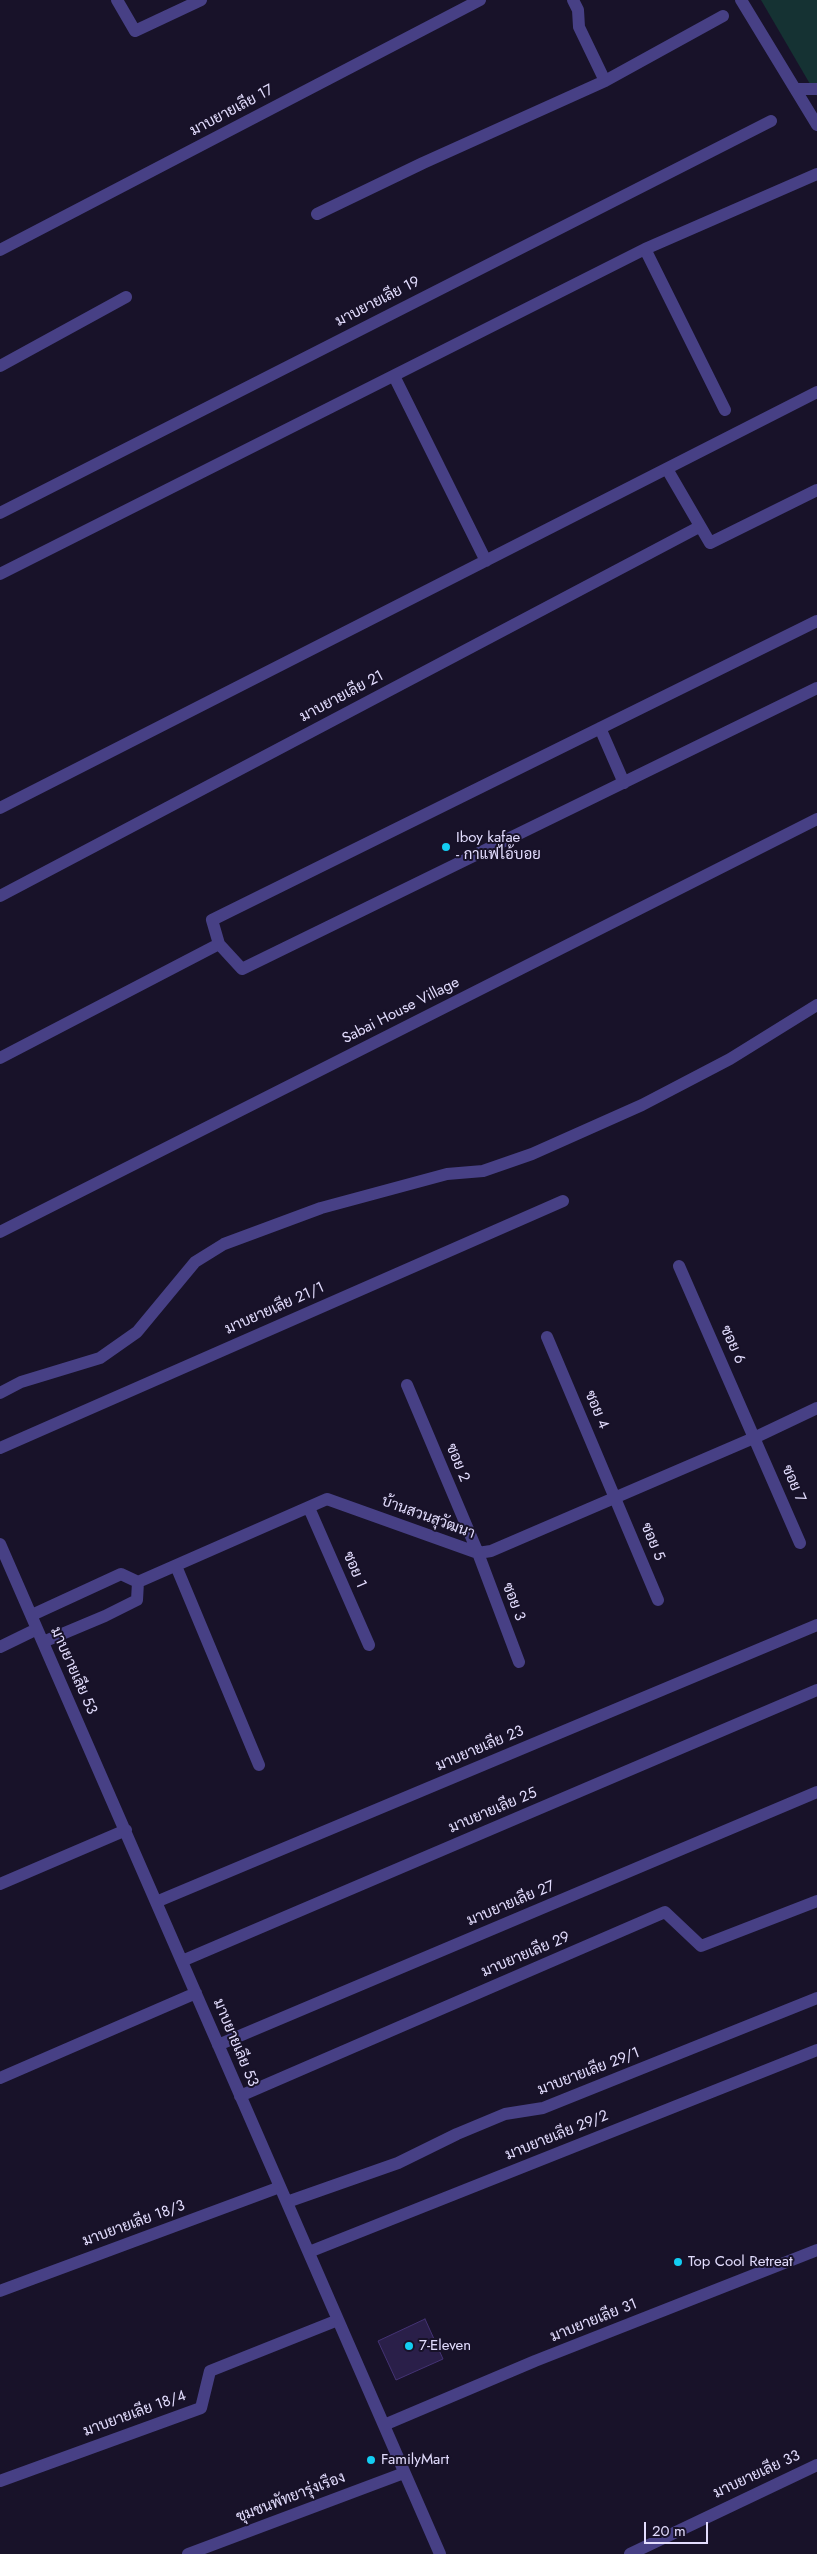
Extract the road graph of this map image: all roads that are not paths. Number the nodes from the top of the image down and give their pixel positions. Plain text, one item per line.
1 (117, 0) edge
2 (201, 0) edge
3 (480, 0) edge
4 (573, 0) edge
5 (741, 0) edge
6 (723, 16) dead end
7 (605, 81) junction
8 (795, 89) junction
9 (817, 89) edge
10 (771, 121) dead end
11 (817, 126) edge
12 (817, 174) edge
13 (317, 214) dead end
14 (0, 250) edge
15 (645, 250) junction
16 (126, 298) dead end
17 (0, 366) edge
18 (394, 376) junction
19 (817, 392) edge
20 (725, 410) dead end
21 (667, 469) junction
22 (817, 490) edge
23 (0, 513) edge
24 (699, 527) junction
25 (486, 561) junction
26 (0, 574) edge
27 (817, 621) edge
28 (817, 688) edge
29 (600, 728) junction
30 (624, 783) junction
31 (0, 808) edge
32 (817, 819) edge
33 (0, 896) edge
34 (219, 944) junction
35 (817, 1005) edge
36 (0, 1058) edge
37 (562, 1201) dead end
38 (0, 1232) edge
39 (679, 1266) dead end
40 (548, 1337) dead end
41 (407, 1385) dead end
42 (0, 1393) edge
43 (817, 1408) edge
44 (756, 1437) junction
45 (0, 1448) edge
46 (615, 1496) junction
47 (309, 1508) junction
48 (800, 1543) dead end
49 (0, 1544) edge
50 (478, 1553) junction
51 (176, 1566) junction
52 (138, 1582) junction
53 (658, 1600) dead end
54 (32, 1615) junction
55 (817, 1626) edge
56 (37, 1628) junction
57 (43, 1642) junction
58 (369, 1645) dead end
59 (0, 1648) edge
60 (519, 1662) dead end
61 (817, 1690) edge
62 (259, 1765) dead end
63 (817, 1792) edge
64 (126, 1830) junction
65 (0, 1884) edge
66 (817, 1901) edge
67 (156, 1902) junction
68 (182, 1961) junction
69 (196, 1994) junction
70 (817, 1998) edge
71 (218, 2045) junction
72 (817, 2050) edge
73 (0, 2078) edge
74 (240, 2096) junction
75 (280, 2187) junction
76 (287, 2202) junction
77 (817, 2250) edge
78 (309, 2252) junction
79 (0, 2291) edge
80 (338, 2320) junction
81 (384, 2425) junction
82 (817, 2465) edge
83 (404, 2473) junction
84 (0, 2481) edge
85 (188, 2554) edge
86 (440, 2554) edge
87 (630, 2554) edge

1 - 2 street
3 - 14 street, มาบยายเลีย 17
4 - 7 street
5 - 8 street
6 - 7 street
7 - 13 street
8 - 9 street
8 - 11 street
10 - 23 street, มาบยายเลีย 19
12 - 15 street
15 - 18 street
15 - 20 street
16 - 17 street
18 - 25 street
18 - 26 street
19 - 21 street
21 - 24 street
21 - 25 street
22 - 24 street
24 - 33 street, มาบยายเลีย 21
25 - 31 street
27 - 29 street
28 - 30 street
29 - 30 street
29 - 34 street
30 - 34 street
32 - 38 street, Sabai House Village
34 - 36 street
35 - 42 street
37 - 45 street, มาบยายเลีย 21/1
39 - 44 street, ซอย 6
40 - 46 street, ซอย 4
41 - 50 street, ซอย 2
43 - 44 street, บ้านสวนสุวัฒนา
44 - 46 street, บ้านสวนสุวัฒนา
44 - 48 street, ซอย 7
46 - 50 street, บ้านสวนสุวัฒนา
46 - 53 street, ซอย 5
47 - 50 street, บ้านสวนสุวัฒนา
47 - 51 street, บ้านสวนสุวัฒนา
47 - 58 street, ซอย 1
49 - 54 street, มาบยายเลีย 53
50 - 60 street, ซอย 3
51 - 52 street, บ้านสวนสุวัฒนา
51 - 62 street
52 - 54 street
52 - 57 street
54 - 56 street, มาบยายเลีย 53
55 - 67 street, มาบยายเลีย 23
56 - 57 street, มาบยายเลีย 53
56 - 59 street
57 - 64 street, มาบยายเลีย 53
61 - 68 street, มาบยายเลีย 25
63 - 71 street, มาบยายเลีย 27
64 - 65 street
64 - 67 street, มาบยายเลีย 53
66 - 74 street, มาบยายเลีย 29
67 - 68 street, มาบยายเลีย 53
68 - 69 street, มาบยายเลีย 53
69 - 71 street, มาบยายเลีย 53
69 - 73 street
70 - 76 street, มาบยายเลีย 29/1
71 - 74 street, มาบยายเลีย 53
72 - 78 street, มาบยายเลีย 29/2
74 - 75 street, มาบยายเลีย 53
75 - 76 street, มาบยายเลีย 53
75 - 79 street, มาบยายเลีย 18/3
76 - 78 street, มาบยายเลีย 53
77 - 81 street, มาบยายเลีย 31
78 - 80 street, มาบยายเลีย 53
80 - 81 street, มาบยายเลีย 53
80 - 84 street, มาบยายเลีย 18/4
81 - 83 street, มาบยายเลีย 53
82 - 87 street, มาบยายเลีย 33
83 - 85 street, ชุมชนพัทยารุ่งเรือง
83 - 86 street, มาบยายเลีย 53

